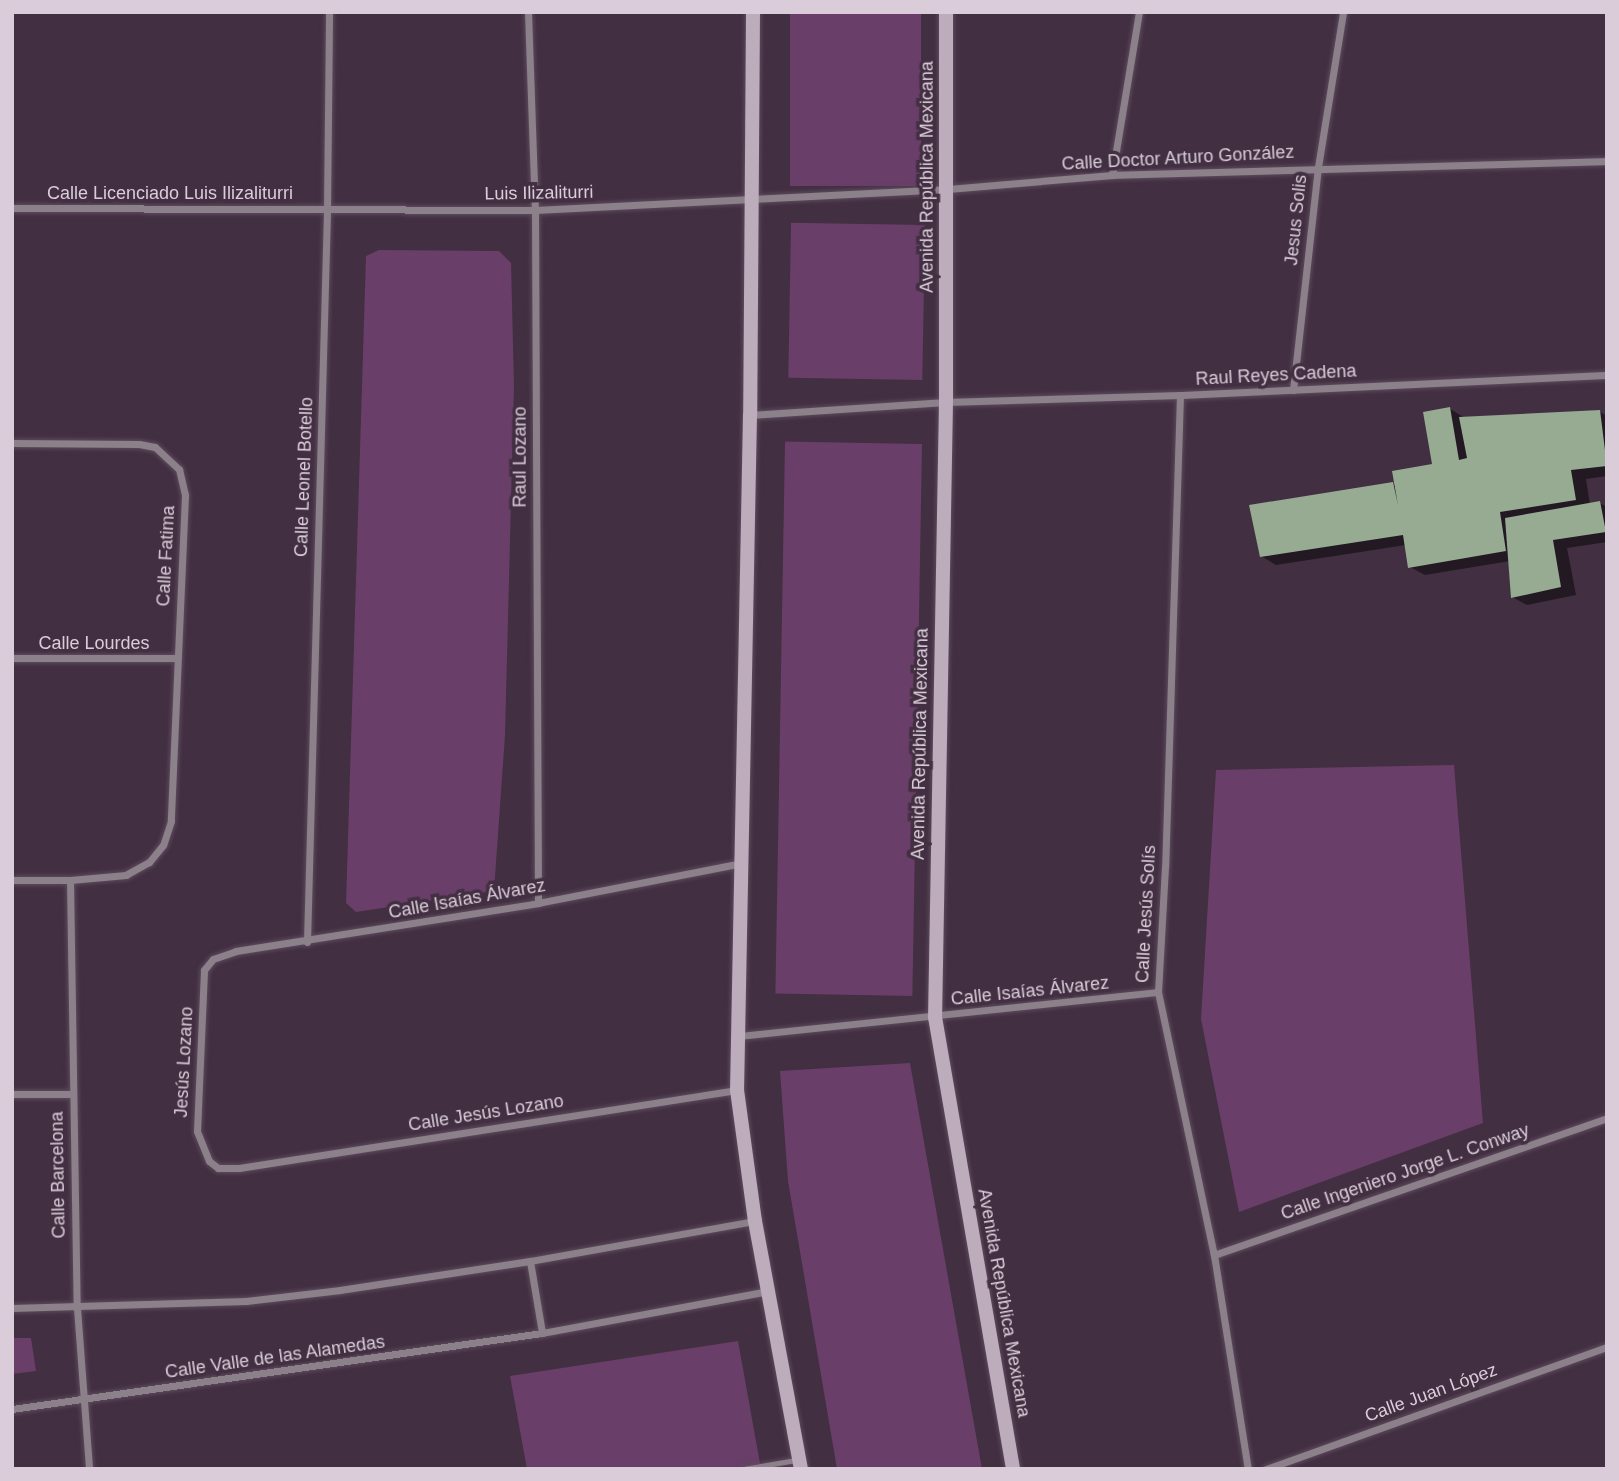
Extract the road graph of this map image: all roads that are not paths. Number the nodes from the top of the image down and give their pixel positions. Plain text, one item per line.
1 (328, 12) edge
2 (528, 12) edge
3 (753, 12) edge
4 (946, 12) edge
5 (1139, 12) edge
6 (1343, 12) edge
7 (1607, 161) edge
8 (1318, 167) junction
9 (1112, 175) junction
10 (948, 189) junction
11 (752, 201) junction
12 (12, 208) edge
13 (327, 210) junction
14 (535, 210) junction
15 (1607, 375) edge
16 (1293, 390) junction
17 (1180, 395) junction
18 (946, 402) junction
19 (750, 415) junction
20 (12, 443) edge
21 (12, 658) edge
22 (177, 658) junction
23 (741, 863) junction
24 (12, 880) edge
25 (70, 880) junction
26 (538, 903) junction
27 (307, 942) junction
28 (204, 970) joint
29 (1158, 992) junction
30 (935, 1017) junction
31 (738, 1036) junction
32 (737, 1090) junction
33 (12, 1094) edge
34 (72, 1094) junction
35 (1607, 1118) edge
36 (239, 1168) joint
37 (755, 1221) junction
38 (1214, 1255) junction
39 (530, 1261) junction
40 (769, 1291) junction
41 (12, 1308) edge
42 (77, 1308) junction
43 (542, 1333) junction
44 (1607, 1347) edge
45 (83, 1402) junction
46 (12, 1409) edge
47 (800, 1464) edge
48 (89, 1469) edge
49 (743, 1469) edge
50 (1013, 1469) edge
51 (1248, 1469) edge
52 (1266, 1469) edge

1 - 13 street, Calle Leonel Botello
2 - 14 street, Raul Lozano
3 - 11 main road
4 - 10 main road, Avenida República Mexicana
5 - 9 street
6 - 8 street, Jesus Solis
7 - 8 street, Calle Doctor Arturo González
8 - 9 street, Calle Doctor Arturo González
8 - 16 street, Jesus Solis
9 - 10 street, Calle Doctor Arturo González
10 - 11 street, Calle Doctor Arturo González
10 - 18 main road, Avenida República Mexicana
11 - 14 street, Luis Ilizaliturri
11 - 19 main road
12 - 13 street, Calle Licenciado Luis Ilizaliturri
13 - 14 street, Luis Ilizaliturri
13 - 27 street, Calle Leonel Botello
14 - 26 street, Raul Lozano
15 - 16 street, Raul Reyes Cadena
16 - 17 street, Raul Reyes Cadena
17 - 18 street, Raul Reyes Cadena
17 - 29 street, Calle Jesús Solís
18 - 19 street, Raul Reyes Cadena
18 - 30 main road, Avenida República Mexicana
19 - 23 main road
20 - 22 street, Calle Fatima
21 - 22 street, Calle Lourdes
22 - 25 street, Calle Fatima
23 - 26 street, Calle Isaías Álvarez
23 - 31 main road
24 - 25 street
25 - 34 street, Calle Barcelona
26 - 27 street, Calle Isaías Álvarez
27 - 28 street, Calle Isaías Álvarez
28 - 36 street, Jesús Lozano
29 - 30 street, Calle Isaías Álvarez
29 - 38 street, Calle Jesús Solís
30 - 31 street, Calle Isaías Álvarez
30 - 50 main road, Avenida República Mexicana
31 - 32 main road
32 - 36 street, Calle Jesús Lozano
32 - 37 main road
33 - 34 street
34 - 42 street, Calle Barcelona
35 - 38 street, Calle Ingeniero Jorge L. Conway
37 - 39 street
37 - 40 main road
38 - 51 street, Calle Jesús Solís
39 - 42 street
39 - 43 street
40 - 43 street, Calle Valle de las Alamedas
40 - 47 main road
41 - 42 street
42 - 45 street, Calle Barcelona
43 - 45 street, Calle Valle de las Alamedas
44 - 52 street, Calle Juan López
45 - 46 street, Calle Valle de las Alamedas
45 - 48 street, Calle Barcelona
47 - 49 lane

